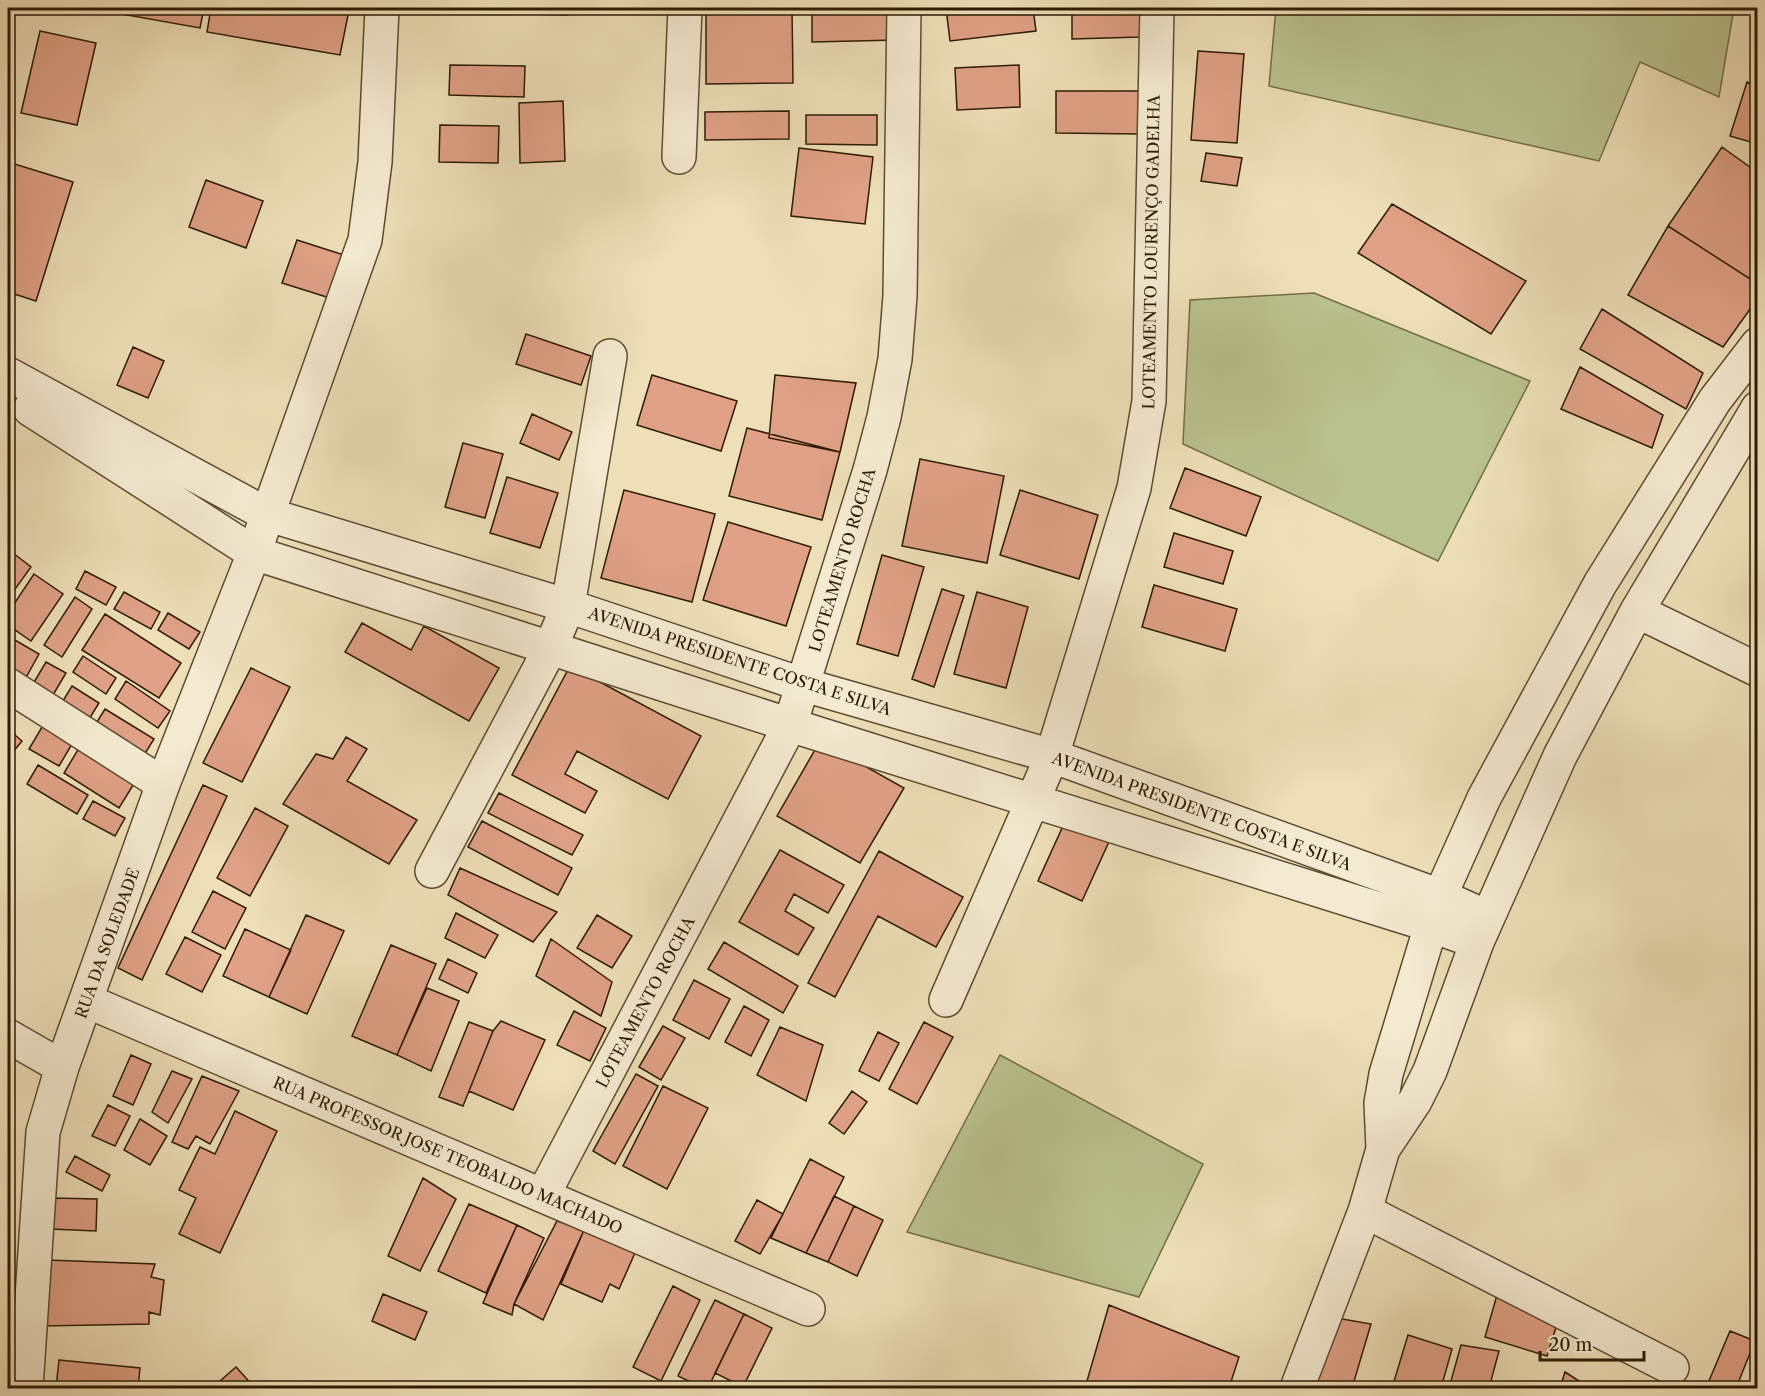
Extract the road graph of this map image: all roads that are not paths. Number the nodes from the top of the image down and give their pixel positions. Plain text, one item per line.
1 (382, 8) edge
2 (685, 8) edge
3 (904, 8) edge
4 (1157, 8) edge
5 (679, 157) dead end
6 (1758, 344) edge
7 (610, 356) dead end
8 (8, 374) edge
9 (8, 396) edge
10 (1758, 408) edge
11 (266, 514) junction
12 (254, 553) junction
13 (568, 606) junction
14 (1637, 611) junction
15 (551, 647) junction
16 (1758, 670) edge
17 (8, 685) edge
18 (804, 685) junction
19 (790, 725) junction
20 (1052, 756) junction
21 (163, 784) junction
22 (1034, 800) junction
23 (432, 871) dead end
24 (1435, 911) junction
25 (1482, 929) junction
26 (946, 1000) dead end
27 (87, 1001) junction
28 (8, 1036) edge
29 (62, 1067) junction
30 (1383, 1149) junction
31 (543, 1195) junction
32 (1365, 1211) junction
33 (808, 1309) dead end
34 (1672, 1368) dead end
35 (26, 1389) edge
36 (1297, 1389) edge

1 - 11 street, RUA DA SOLEDADE
2 - 5 street
3 - 18 street, LOTEAMENTO ROCHA
4 - 20 street, LOTEAMENTO LOURENÇO GADELHA
6 - 24 street
7 - 13 street
8 - 11 street, AVENIDA PRESIDENTE COSTA E SILVA
9 - 12 street, AVENIDA PRESIDENTE COSTA E SILVA
10 - 14 street
11 - 12 street, RUA DA SOLEDADE
11 - 13 street, AVENIDA PRESIDENTE COSTA E SILVA
12 - 15 street, AVENIDA PRESIDENTE COSTA E SILVA
12 - 21 street, RUA DA SOLEDADE
13 - 15 street
13 - 18 street, AVENIDA PRESIDENTE COSTA E SILVA
14 - 16 street
14 - 25 street
15 - 19 street, AVENIDA PRESIDENTE COSTA E SILVA
15 - 23 street
17 - 21 street
18 - 19 street, LOTEAMENTO ROCHA
18 - 20 street, AVENIDA PRESIDENTE COSTA E SILVA
19 - 22 street, AVENIDA PRESIDENTE COSTA E SILVA
19 - 31 street, LOTEAMENTO ROCHA
20 - 22 street, LOTEAMENTO LOURENÇO GADELHA
20 - 24 street, AVENIDA PRESIDENTE COSTA E SILVA
21 - 27 street, RUA DA SOLEDADE
22 - 24 street, AVENIDA PRESIDENTE COSTA E SILVA
22 - 26 street, LOTEAMENTO LOURENÇO GADELHA
24 - 25 street, AVENIDA PRESIDENTE COSTA E SILVA
24 - 30 street
25 - 30 street
27 - 29 street, RUA DA SOLEDADE
27 - 31 street, RUA PROFESSOR JOSE TEOBALDO MACHADO
28 - 29 street
29 - 35 street, RUA DA SOLEDADE
30 - 32 street
31 - 33 street, RUA PROFESSOR JOSE TEOBALDO MACHADO
32 - 34 street
32 - 36 street

